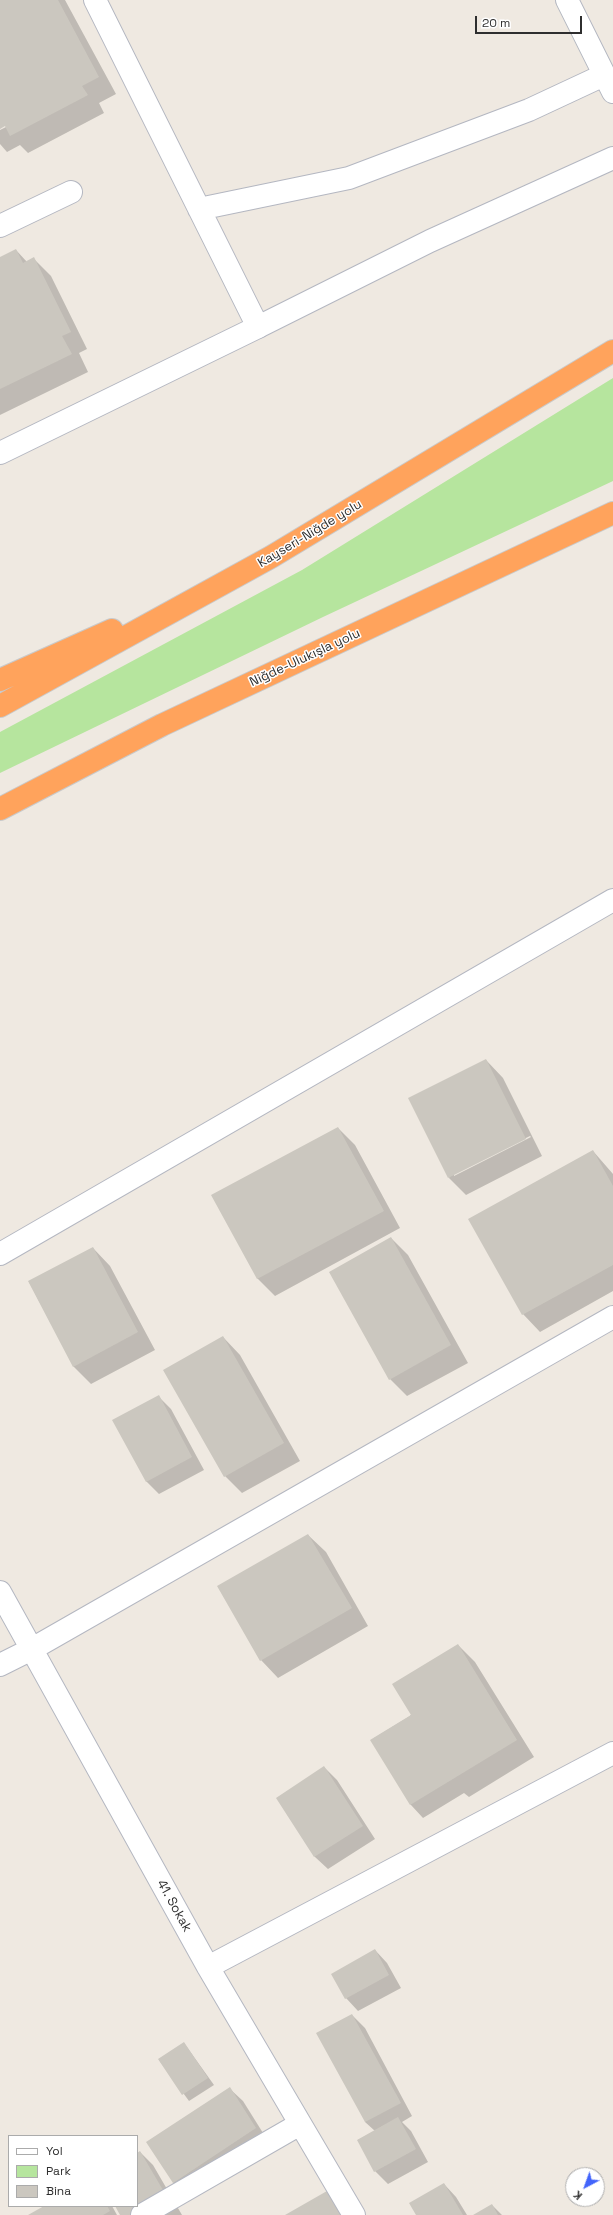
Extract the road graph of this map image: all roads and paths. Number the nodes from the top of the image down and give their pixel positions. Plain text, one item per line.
1 (95, 0) edge
2 (567, 0) edge
3 (609, 83) edge
4 (613, 158) edge
5 (71, 192) dead end
6 (199, 209) junction
7 (0, 226) edge
8 (258, 327) junction
9 (613, 351) edge
10 (0, 453) edge
11 (613, 513) edge
12 (271, 557) junction
13 (0, 680) edge
14 (0, 706) edge
15 (0, 809) edge
16 (613, 900) edge
17 (0, 1254) edge
18 (613, 1317) edge
19 (0, 1592) edge
20 (32, 1649) junction
21 (0, 1665) edge
22 (613, 1753) edge
23 (208, 1967) junction
24 (300, 2124) junction
25 (142, 2215) edge
26 (354, 2215) edge

1 - 6 street
2 - 3 street
3 - 6 street
4 - 8 street
5 - 7 street
6 - 8 street
8 - 10 street
9 - 12 highway, Kayseri-Niğde yolu
11 - 15 highway, Niğde-Ulukışla yolu
12 - 13 highway
12 - 14 highway, Kayseri-Niğde yolu
16 - 17 street
18 - 20 street
19 - 20 street, 41. Sokak
20 - 21 street
20 - 23 street, 41. Sokak
22 - 23 street
23 - 24 street, 41. Sokak
24 - 25 street
24 - 26 street, 41. Sokak

